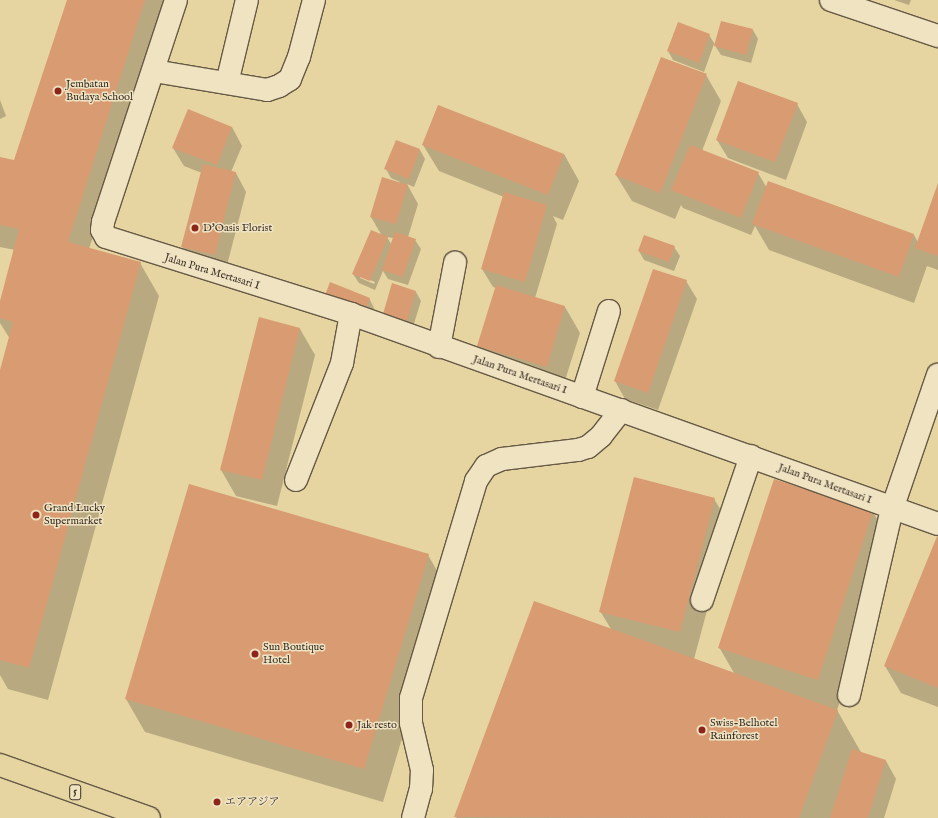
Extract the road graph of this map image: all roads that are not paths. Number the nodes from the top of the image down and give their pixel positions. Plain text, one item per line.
1 (176, 0) edge
2 (247, 0) edge
3 (314, 0) edge
4 (831, 0) edge
5 (938, 36) edge
6 (154, 71) junction
7 (227, 83) junction
8 (455, 263) dead end
9 (609, 311) dead end
10 (351, 314) junction
11 (439, 347) junction
12 (938, 375) edge
13 (582, 397) junction
14 (621, 410) junction
15 (752, 456) junction
16 (296, 480) dead end
17 (892, 509) junction
18 (938, 524) edge
19 (702, 600) dead end
20 (849, 695) dead end
21 (0, 765) edge
22 (149, 818) edge
23 (413, 818) edge

1 - 6 street
2 - 7 street
3 - 7 street
4 - 5 street
6 - 7 street
6 - 10 street, Jalan Pura Mertasari I
8 - 11 street
9 - 13 street
10 - 11 street, Jalan Pura Mertasari I
10 - 16 street
11 - 13 street, Jalan Pura Mertasari I
12 - 17 street
13 - 14 street, Jalan Pura Mertasari I
14 - 15 street, Jalan Pura Mertasari I
14 - 23 street
15 - 17 street, Jalan Pura Mertasari I
15 - 19 street
17 - 18 street, Jalan Pura Mertasari I
17 - 20 street
21 - 22 highway, 5

